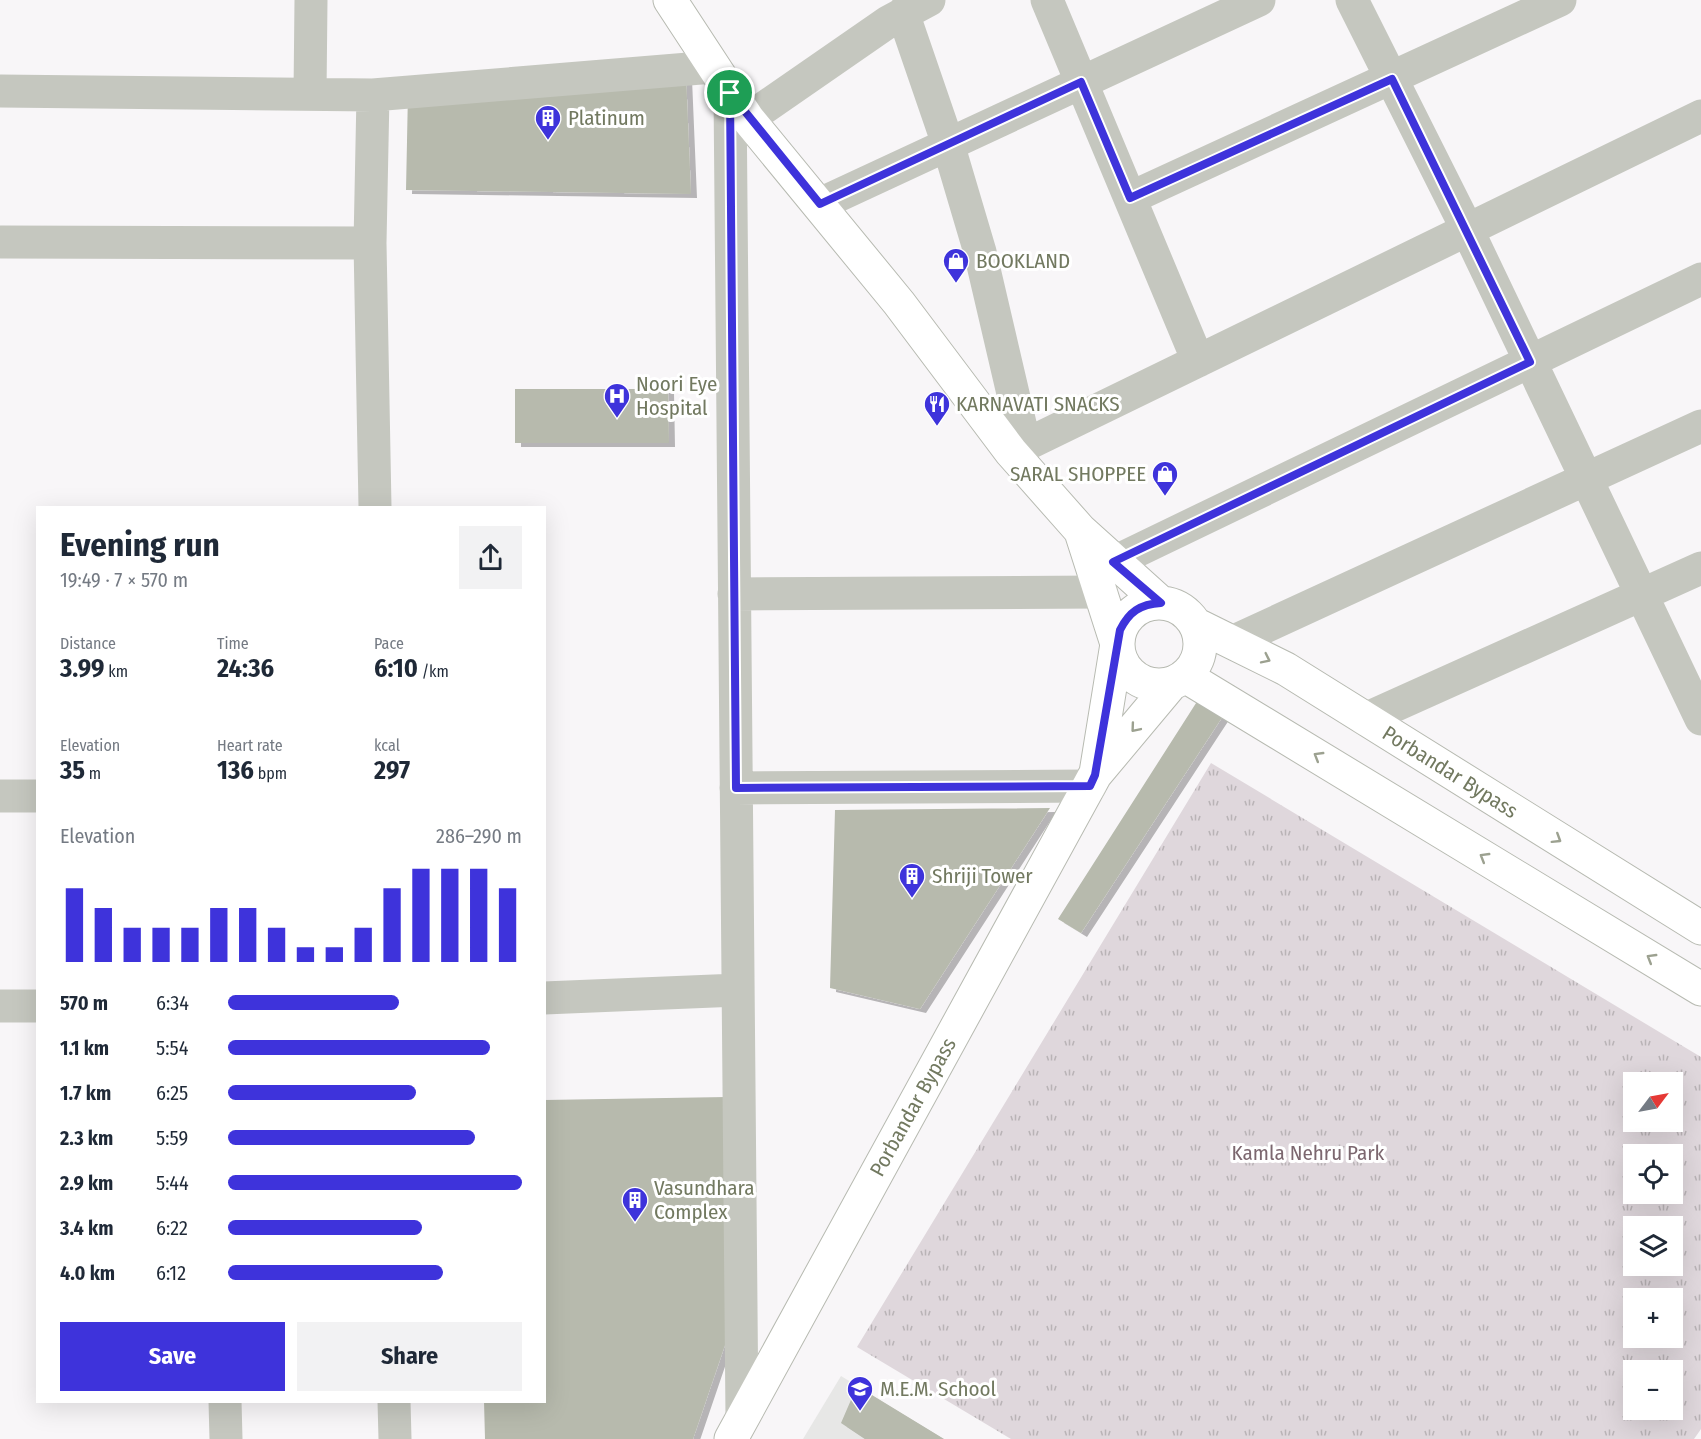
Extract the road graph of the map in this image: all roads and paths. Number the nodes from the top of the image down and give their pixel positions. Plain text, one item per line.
1 (311, 0) edge
2 (670, 0) edge
3 (1047, 0) edge
4 (1259, 0) edge
5 (1352, 0) edge
6 (1560, 0) edge
7 (916, 7) edge
8 (1392, 79) junction
9 (722, 80) junction
10 (1081, 82) junction
11 (0, 91) edge
12 (310, 94) junction
13 (374, 95) junction
14 (1701, 116) edge
15 (748, 119) junction
16 (948, 144) junction
17 (1130, 198) junction
18 (820, 204) junction
19 (1467, 230) junction
20 (0, 242) edge
21 (370, 243) junction
22 (1701, 279) edge
23 (1198, 361) junction
24 (1530, 362) junction
25 (1701, 426) edge
26 (1018, 448) junction
27 (1586, 479) junction
28 (375, 506) edge
29 (1080, 530) junction
30 (1113, 562) junction
31 (1701, 568) edge
32 (1101, 592) junction
33 (735, 594) junction
34 (1641, 594) junction
35 (1161, 603) junction
36 (1195, 624) junction
37 (1232, 642) junction
38 (1117, 644) junction
39 (1178, 679) junction
40 (1365, 719) junction
41 (1701, 719) edge
42 (1092, 780) junction
43 (736, 788) junction
44 (0, 796) edge
45 (36, 796) edge
46 (1701, 928) edge
47 (1701, 989) edge
48 (738, 990) junction
49 (546, 998) edge
50 (0, 1006) edge
51 (36, 1006) edge
52 (225, 1403) edge
53 (394, 1403) edge
54 (736, 1429) edge
55 (226, 1439) edge
56 (395, 1439) edge

1 - 12 street
2 - 9 main road
3 - 10 street
4 - 10 street
5 - 8 street
6 - 8 street
7 - 15 street
7 - 16 street
8 - 17 street
8 - 19 street
9 - 13 street
9 - 15 main road
9 - 33 street
10 - 16 street
10 - 17 street
11 - 12 street
12 - 13 street
13 - 21 street
14 - 19 street
15 - 18 main road
16 - 18 street
16 - 26 street
17 - 23 street
18 - 26 main road
19 - 23 street
19 - 24 street
20 - 21 street
21 - 28 street
22 - 24 street
23 - 26 street
24 - 27 street
24 - 30 street
25 - 27 street
26 - 29 main road
27 - 34 street
27 - 37 street
29 - 30 main road
29 - 32 main road
30 - 35 main road
31 - 34 street
32 - 33 street
32 - 38 main road
33 - 43 street
34 - 40 street
34 - 41 street
35 - 36 main road
35 - 38 main road
36 - 37 main road, Porbandar Bypass
36 - 39 main road
37 -> 40 main road, Porbandar Bypass
38 - 39 main road
38 - 42 main road
39 -> 42 main road
47 -> 39 main road
40 -> 46 main road, Porbandar Bypass
42 - 43 street
42 - 54 main road, Porbandar Bypass
43 - 48 street
44 - 45 street
48 - 49 street
48 - 54 street
50 - 51 street
52 - 55 street
53 - 56 street

